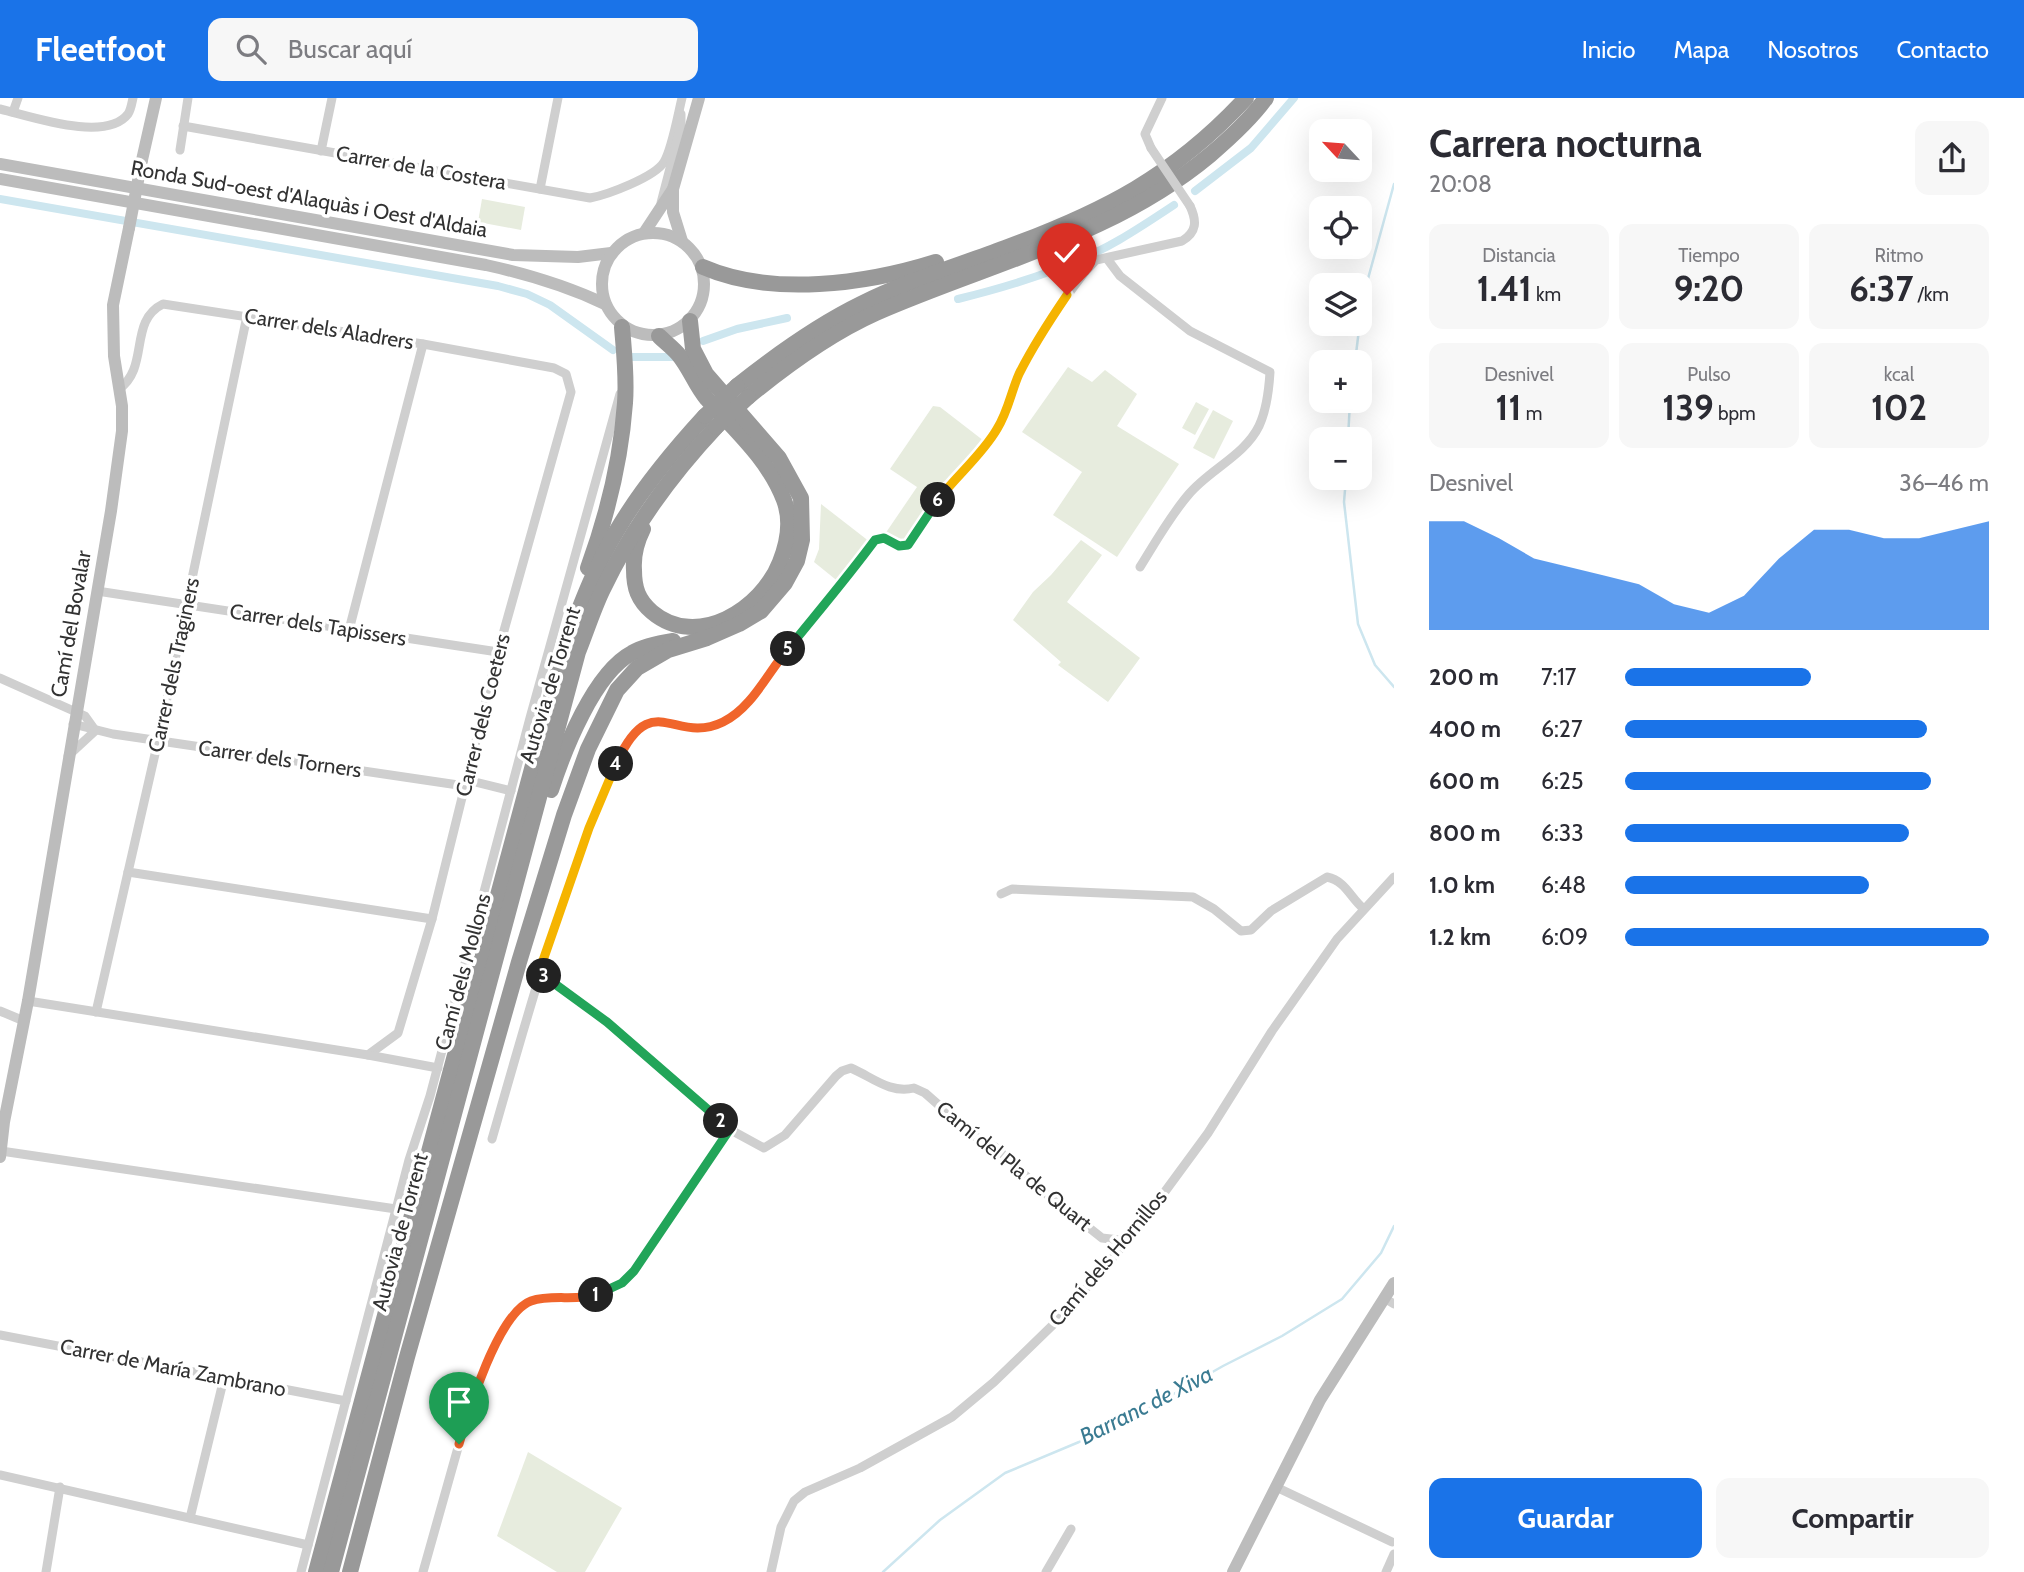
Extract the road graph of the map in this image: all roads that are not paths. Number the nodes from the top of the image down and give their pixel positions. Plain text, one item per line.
1 (18, 98) edge
2 (134, 98) edge
3 (156, 98) edge
4 (188, 98) edge
5 (332, 98) edge
6 (558, 98) edge
7 (699, 98) edge
8 (1162, 98) edge
9 (1246, 98) edge
10 (1266, 98) edge
11 (681, 102) edge
12 (0, 109) edge
13 (13, 112) junction
14 (183, 126) junction
15 (180, 150) dead end
16 (321, 151) junction
17 (0, 164) edge
18 (0, 179) edge
19 (540, 189) junction
20 (673, 189) junction
21 (659, 211) junction
22 (1089, 222) junction
23 (644, 233) junction
24 (682, 241) junction
25 (611, 253) junction
26 (1108, 260) junction
27 (702, 267) junction
28 (605, 304) junction
29 (247, 316) junction
30 (690, 321) junction
31 (622, 327) junction
32 (659, 336) junction
33 (423, 344) junction
34 (554, 368) joint
35 (626, 372) junction
36 (119, 389) junction
37 (714, 425) junction
38 (1140, 567) dead end
39 (97, 591) junction
40 (187, 605) junction
41 (739, 624) junction
42 (349, 630) junction
43 (498, 652) junction
44 (0, 678) edge
45 (74, 719) junction
46 (95, 731) junction
47 (539, 737) junction
48 (158, 741) junction
49 (68, 756) junction
50 (466, 783) junction
51 (511, 791) junction
52 (128, 872) junction
53 (1394, 877) edge
54 (1001, 894) dead end
55 (1364, 909) junction
56 (432, 919) junction
57 (496, 958) junction
58 (539, 972) junction
59 (28, 1001) junction
60 (0, 1011) edge
61 (96, 1012) junction
62 (24, 1021) junction
63 (368, 1055) junction
64 (438, 1068) junction
65 (2, 1121) edge
66 (730, 1129) junction
67 (492, 1139) dead end
68 (1, 1154) edge
69 (396, 1209) junction
70 (1128, 1241) junction
71 (1394, 1283) edge
72 (1389, 1301) edge
73 (0, 1335) edge
74 (224, 1378) junction
75 (346, 1401) junction
76 (0, 1475) edge
77 (60, 1487) junction
78 (1276, 1487) junction
79 (190, 1518) junction
80 (1071, 1529) dead end
81 (1393, 1541) edge
82 (308, 1545) junction
83 (1394, 1554) edge
84 (46, 1572) edge
85 (301, 1572) edge
86 (316, 1572) edge
87 (331, 1572) edge
88 (349, 1572) edge
89 (423, 1572) edge
90 (771, 1572) edge
91 (1046, 1572) edge
92 (1233, 1572) edge
93 (1386, 1572) edge

1 - 13 street
2 - 13 street
3 - 36 main road, Camí del Bovalar, bridge
4 - 14 street
5 - 16 street
6 - 19 street
7 - 20 main road
8 - 26 street, bridge
9 - 22 highway, Autovia de Torrent
10 - 22 highway, Autovia de Torrent
11 - 19 street, Carrer de la Costera
11 - 21 street
12 - 13 street
14 - 15 street
14 - 16 street, Carrer de la Costera
16 - 19 street, Carrer de la Costera
17 - 25 main road, Ronda Sud-oest d'Alaquàs i Oest d'Aldaia
18 - 28 main road, Ronda Sud-oest d'Alaquàs i Oest d'Aldaia
20 - 21 main road
20 - 24 main road
21 - 23 main road
22 - 27 highway
22 - 37 highway, Autovia de Torrent, bridge
23 - 24 main road
23 - 25 main road
24 - 27 main road
25 - 28 main road
26 - 38 street
26 - 58 street
27 - 30 main road
28 - 31 main road
29 - 33 street, Carrer dels Aladrers
29 - 36 street, Carrer dels Aladrers
29 - 40 street, Carrer dels Traginers
30 - 32 main road
30 - 41 highway
31 - 32 main road
31 - 35 highway
32 - 37 highway
33 - 34 street, Carrer dels Aladrers
33 - 42 street
34 - 43 street, Carrer dels Coeters
35 - 47 highway
35 - 51 street, Camí dels Mollons
36 - 39 main road, Camí del Bovalar
37 - 47 highway, Autovia de Torrent
37 - 57 highway, Autovia de Torrent
39 - 40 street, Carrer dels Tapissers
39 - 45 main road, Camí del Bovalar
40 - 42 street, Carrer dels Tapissers
40 - 48 street, Carrer dels Traginers
41 - 57 highway
41 - 88 highway
42 - 43 street, Carrer dels Tapissers
43 - 50 street, Carrer dels Coeters
44 - 45 street
45 - 46 street
45 - 49 main road, Camí del Bovalar
46 - 48 street, Carrer dels Torners
46 - 49 street
47 - 86 highway, Autovia de Torrent
48 - 50 street, Carrer dels Torners
48 - 52 street, Carrer dels Traginers
49 - 59 main road, Camí del Bovalar
50 - 51 street, Carrer dels Torners
50 - 56 street, Carrer dels Coeters
51 - 64 street, Camí dels Mollons
52 - 56 street
52 - 61 street, Carrer dels Traginers
53 - 55 street, Camí dels Hornillos
54 - 55 street
55 - 70 street, Camí dels Hornillos
56 - 63 street, Carrer dels Coeters
57 - 87 highway, Autovia de Torrent
58 - 66 street, Camí del Pla de Quart
58 - 67 street
59 - 61 street
59 - 62 main road, Camí del Bovalar
60 - 62 street
61 - 63 street
62 - 65 main road, Camí del Bovalar
63 - 64 street
64 - 69 street, Camí dels Mollons
65 - 68 main road, Camí del Bovalar
66 - 70 street, Camí del Pla de Quart
66 - 89 street
68 - 69 street
69 - 75 street, Camí dels Mollons
70 - 90 street, Camí dels Hornillos
71 - 72 main road
72 - 78 main road
73 - 74 street, Carrer de María Zambrano
74 - 75 street, Carrer de María Zambrano
74 - 79 street
75 - 82 street, Camí dels Mollons
76 - 77 street
77 - 79 street
77 - 84 street
78 - 81 street
78 - 92 main road
79 - 82 street
80 - 91 street
81 - 83 street
82 - 85 street, Camí dels Mollons
83 - 93 street

